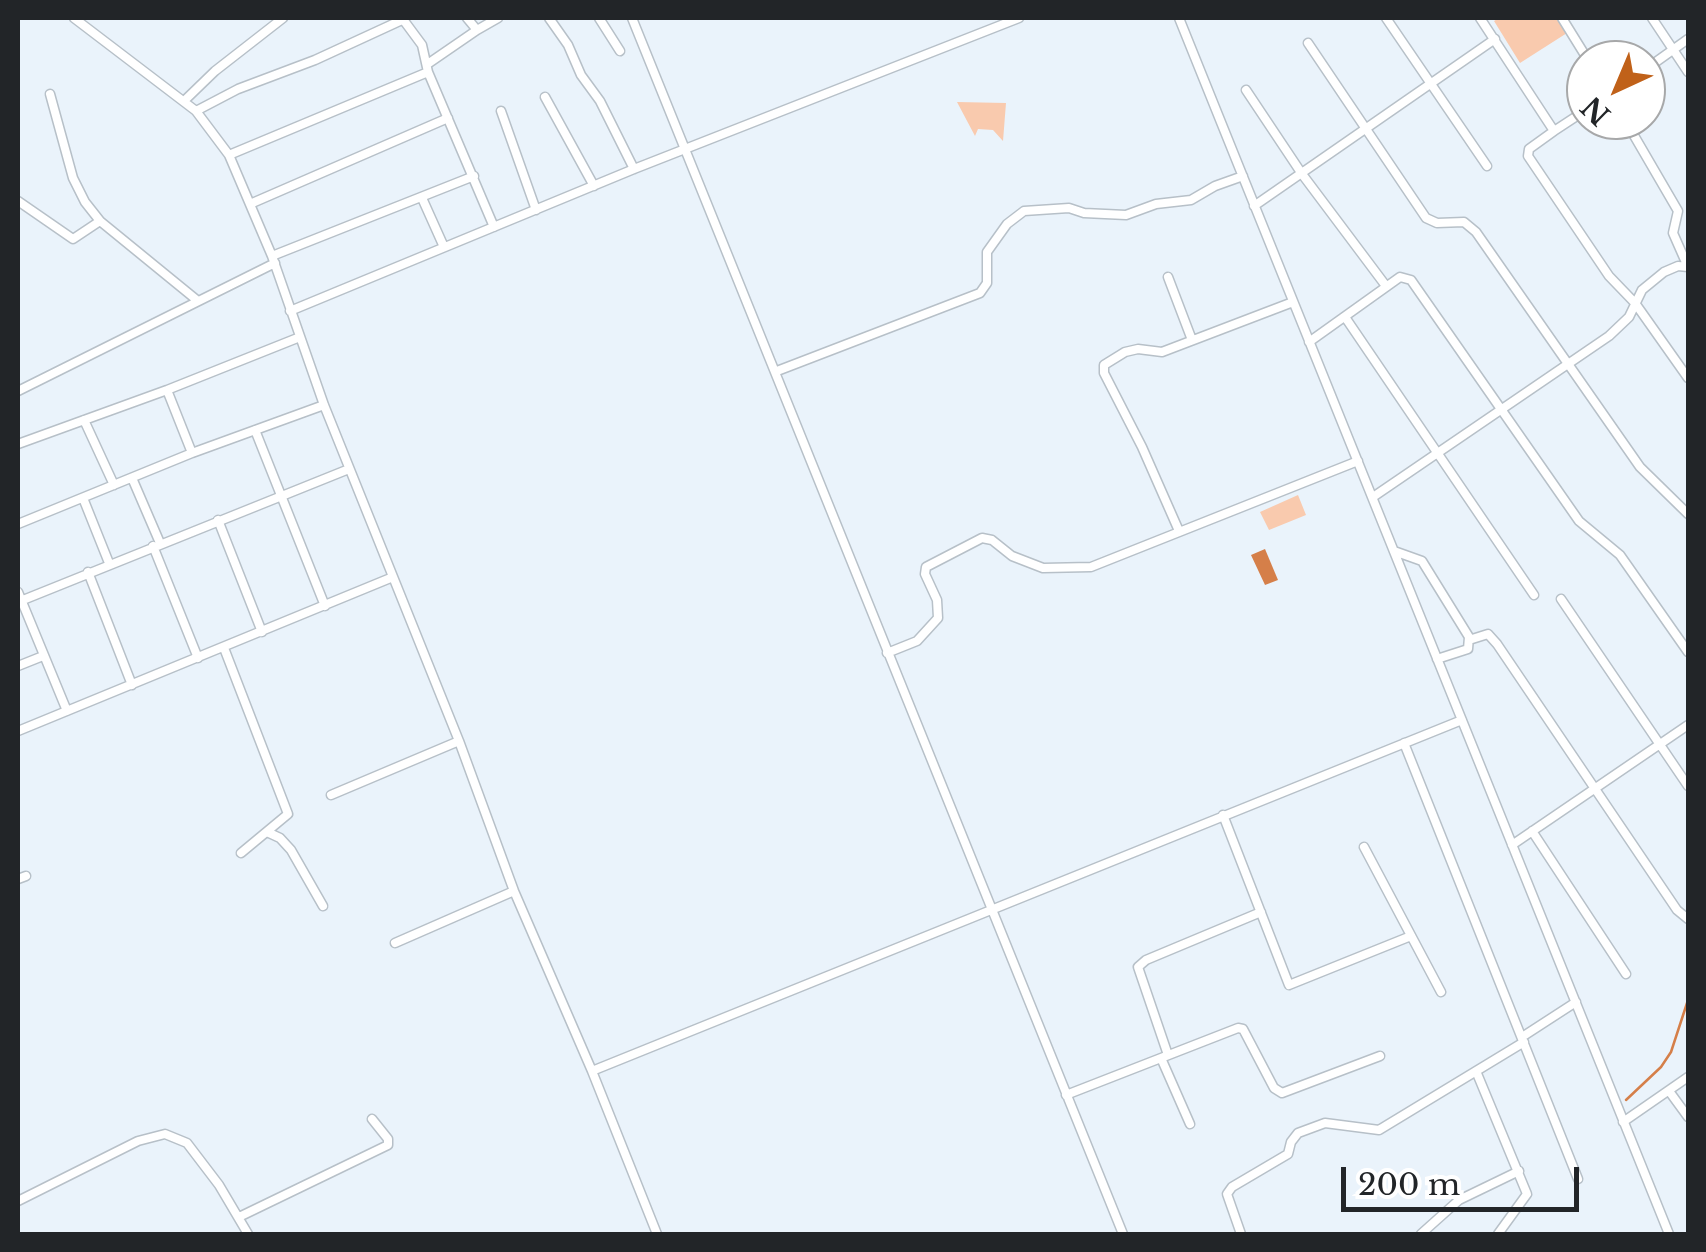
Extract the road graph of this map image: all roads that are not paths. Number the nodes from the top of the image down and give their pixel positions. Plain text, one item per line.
1 (74, 18) edge
2 (283, 18) edge
3 (403, 18) edge
4 (467, 18) edge
5 (498, 18) edge
6 (549, 18) edge
7 (599, 18) edge
8 (632, 18) edge
9 (1020, 18) edge
10 (1179, 18) edge
11 (1386, 18) edge
12 (1480, 18) edge
13 (1562, 18) edge
14 (1652, 18) edge
15 (477, 30) junction
16 (1688, 39) edge
17 (1496, 40) junction
18 (1576, 40) edge
19 (1308, 42) dead end
20 (620, 50) dead end
21 (1674, 50) junction
22 (1666, 55) edge
23 (428, 68) junction
24 (1688, 72) edge
25 (1432, 86) junction
26 (1246, 90) dead end
27 (50, 94) dead end
28 (546, 97) dead end
29 (184, 102) junction
30 (196, 111) junction
31 (501, 111) dead end
32 (448, 118) junction
33 (1566, 123) edge
34 (1366, 130) junction
35 (1554, 131) junction
36 (1636, 140) edge
37 (686, 151) junction
38 (228, 155) junction
39 (1486, 166) dead end
40 (634, 169) junction
41 (1302, 174) junction
42 (474, 176) junction
43 (1242, 176) junction
44 (594, 186) junction
45 (422, 198) junction
46 (18, 200) edge
47 (1688, 202) edge
48 (250, 204) junction
49 (1254, 206) junction
50 (536, 210) junction
51 (1678, 211) junction
52 (100, 221) junction
53 (494, 227) junction
54 (444, 247) junction
55 (274, 259) junction
56 (1688, 267) edge
57 (1168, 276) dead end
58 (1386, 286) junction
59 (198, 301) junction
60 (1294, 302) junction
61 (1635, 303) junction
62 (290, 311) junction
63 (1345, 316) junction
64 (300, 337) junction
65 (1192, 340) junction
66 (1310, 342) junction
67 (1566, 364) junction
68 (777, 371) junction
69 (1688, 378) edge
70 (18, 390) edge
71 (167, 390) junction
72 (324, 405) junction
73 (1500, 409) junction
74 (84, 420) junction
75 (255, 430) junction
76 (18, 444) edge
77 (1436, 452) junction
78 (192, 453) junction
79 (1358, 461) junction
80 (349, 469) junction
81 (132, 478) junction
82 (114, 485) junction
83 (280, 495) junction
84 (83, 498) junction
85 (1372, 498) junction
86 (1688, 514) edge
87 (218, 520) junction
88 (18, 524) edge
89 (1179, 532) junction
90 (156, 544) junction
91 (1394, 551) junction
92 (109, 564) junction
93 (88, 572) junction
94 (394, 577) junction
95 (1534, 594) dead end
96 (19, 598) edge
97 (1561, 600) dead end
98 (324, 606) junction
99 (262, 632) junction
100 (1470, 640) junction
101 (224, 648) junction
102 (1688, 652) edge
103 (887, 653) junction
104 (43, 656) junction
105 (198, 658) junction
106 (1437, 659) junction
107 (18, 666) edge
108 (132, 685) junction
109 (66, 711) junction
110 (1462, 720) junction
111 (1688, 725) edge
112 (18, 731) edge
113 (459, 742) junction
114 (1404, 743) junction
115 (1661, 743) junction
116 (1688, 786) edge
117 (1595, 788) junction
118 (331, 795) dead end
119 (1222, 815) junction
120 (1532, 831) junction
121 (267, 832) junction
122 (1512, 845) junction
123 (1364, 846) dead end
124 (241, 852) dead end
125 (514, 891) junction
126 (323, 906) dead end
127 (992, 908) junction
128 (1262, 912) junction
129 (1688, 919) edge
130 (1411, 936) junction
131 (395, 943) dead end
132 (1626, 974) dead end
133 (1441, 992) dead end
134 (1576, 1002) junction
135 (1523, 1040) junction
136 (1380, 1056) dead end
137 (1165, 1057) junction
138 (592, 1070) junction
139 (1476, 1071) junction
140 (1688, 1078) edge
141 (1670, 1090) junction
142 (1066, 1095) junction
143 (1688, 1118) edge
144 (372, 1120) dead end
145 (1623, 1122) junction
146 (1190, 1124) dead end
147 (1519, 1171) junction
148 (1578, 1179) dead end
149 (18, 1201) edge
150 (239, 1217) junction
151 (248, 1234) edge
152 (657, 1234) edge
153 (1123, 1234) edge
154 (1241, 1234) edge
155 (1421, 1234) edge
156 (1498, 1234) edge
157 (1669, 1234) edge

1 - 29 street
2 - 29 street
3 - 23 street
3 - 30 street
4 - 15 street
5 - 15 street
6 - 40 street
7 - 20 street
8 - 37 street
9 - 37 street
10 - 43 street
11 - 25 street
12 - 17 street
13 - 18 street
14 - 21 street
15 - 23 street
16 - 21 street
17 - 25 street
17 - 35 street
19 - 34 street
21 - 22 street
21 - 24 street
23 - 32 street
23 - 38 street
25 - 34 street
25 - 39 street
26 - 41 street
27 - 52 street
28 - 44 street
29 - 30 street
30 - 38 street
31 - 50 street
32 - 42 street
32 - 48 street
33 - 35 street
34 - 41 street
34 - 67 street
35 - 61 street
36 - 51 street
37 - 40 street
37 - 68 street
38 - 48 street
40 - 44 street
41 - 49 street
41 - 58 street
42 - 45 street
42 - 53 street
43 - 49 street
43 - 68 street
44 - 50 street
45 - 54 street
45 - 55 street
46 - 52 street
47 - 51 street
48 - 55 street
49 - 60 street
50 - 53 street
51 - 56 street
52 - 59 street
53 - 54 street
54 - 62 street
55 - 59 street
55 - 62 street
56 - 61 street
57 - 65 street
58 - 63 street
58 - 73 street
59 - 70 street
60 - 65 street
60 - 66 street
61 - 67 street
61 - 69 street
62 - 64 street
63 - 66 street
63 - 77 street
64 - 71 street
64 - 72 street
65 - 89 street
66 - 79 street
67 - 73 street
67 - 86 street
68 - 103 street
71 - 74 street
71 - 78 street
72 - 75 street
72 - 80 street
73 - 77 street
73 - 102 street
74 - 76 street
74 - 82 street
75 - 78 street
75 - 83 street
77 - 85 street
77 - 95 street
78 - 81 street
79 - 85 street
79 - 89 street
80 - 83 street
80 - 94 street
81 - 82 street
81 - 90 street
82 - 84 street
83 - 87 street
83 - 98 street
84 - 88 street
84 - 92 street
85 - 91 street
87 - 90 street
87 - 99 street
89 - 103 street
90 - 92 street
90 - 105 street
91 - 100 street
91 - 106 street
92 - 93 street
93 - 96 street
93 - 108 street
94 - 98 street
94 - 113 street
96 - 104 street
97 - 115 street
98 - 99 street
99 - 101 street
100 - 106 street
100 - 117 street
101 - 105 street
101 - 121 street
103 - 127 street
104 - 107 street
104 - 109 street
105 - 108 street
106 - 110 street
108 - 109 street
109 - 112 street
110 - 114 street
110 - 122 street
111 - 115 street
113 - 118 street
113 - 125 street
114 - 119 street
114 - 135 street
115 - 116 street
115 - 117 street
117 - 120 street
117 - 129 street
119 - 127 street
119 - 128 street
120 - 122 street
120 - 132 street
121 - 124 street
121 - 126 street
122 - 134 street
123 - 130 street
125 - 131 street
125 - 138 street
127 - 138 street
127 - 142 street
128 - 130 street
128 - 137 street
130 - 133 street
134 - 135 street
134 - 145 street
135 - 139 street
135 - 148 street
136 - 137 street
137 - 142 street
137 - 146 street
138 - 152 street
139 - 147 street
139 - 154 street
140 - 141 street
141 - 143 street
141 - 145 street
142 - 153 street
144 - 150 street
145 - 157 street
147 - 155 street
147 - 156 street
149 - 150 street
150 - 151 street

